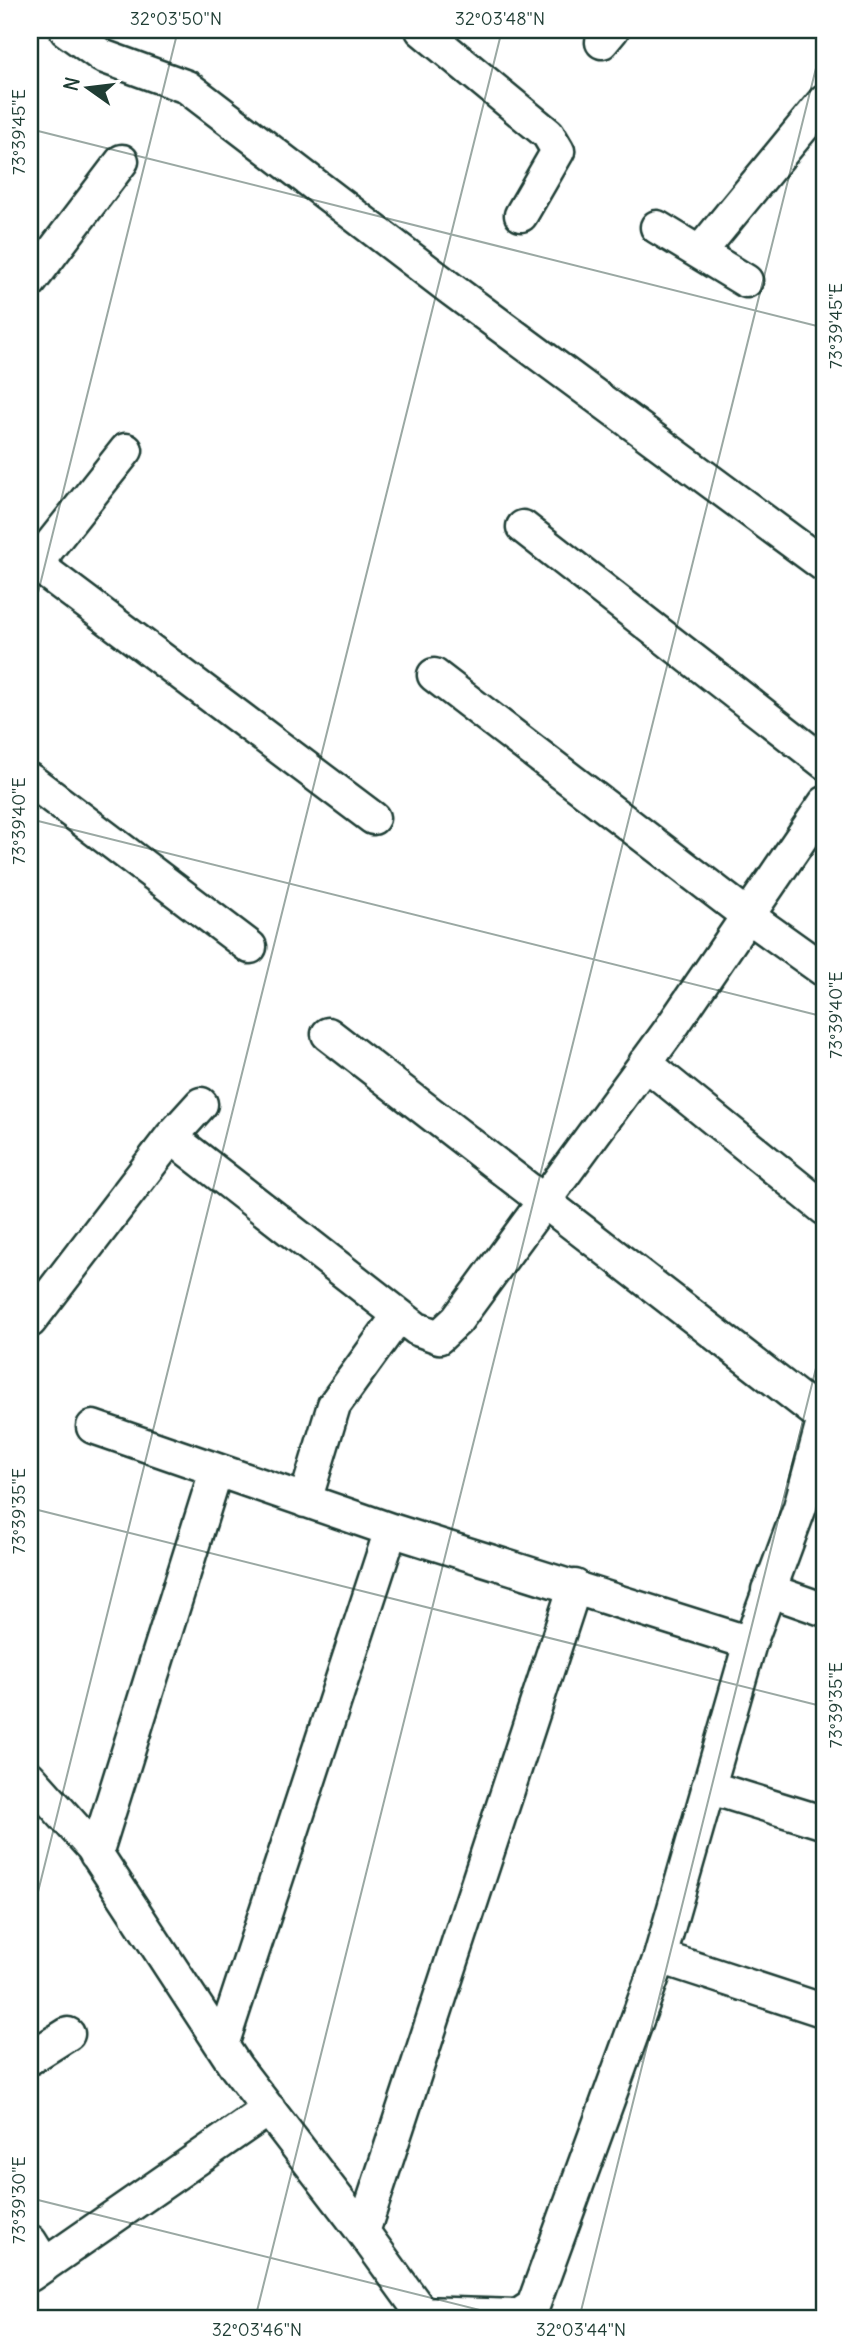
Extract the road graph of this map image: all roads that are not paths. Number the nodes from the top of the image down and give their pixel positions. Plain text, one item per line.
1 (66, 30) edge
2 (422, 30) edge
3 (825, 100) edge
4 (122, 162) dead end
5 (521, 215) dead end
6 (657, 227) dead end
7 (700, 252) junction
8 (746, 281) dead end
9 (30, 282) edge
10 (126, 450) dead end
11 (523, 527) dead end
12 (32, 565) edge
13 (825, 566) edge
14 (434, 676) dead end
15 (825, 763) edge
16 (30, 780) edge
17 (825, 803) edge
18 (373, 818) dead end
19 (748, 916) junction
20 (250, 947) dead end
21 (825, 971) edge
22 (328, 1034) dead end
23 (645, 1063) junction
24 (201, 1104) dead end
25 (171, 1137) junction
26 (545, 1199) junction
27 (825, 1209) edge
28 (399, 1315) junction
29 (30, 1321) edge
30 (93, 1427) dead end
31 (823, 1429) edge
32 (216, 1471) junction
33 (304, 1501) junction
34 (391, 1530) junction
35 (575, 1586) junction
36 (768, 1591) junction
37 (825, 1610) edge
38 (750, 1643) junction
39 (30, 1778) edge
40 (708, 1787) junction
41 (825, 1823) edge
42 (96, 1854) junction
43 (660, 1957) junction
44 (825, 2011) edge
45 (68, 2034) dead end
46 (222, 2045) junction
47 (30, 2058) edge
48 (269, 2109) junction
49 (363, 2232) junction
50 (35, 2260) edge
51 (423, 2316) edge

1 - 13 street
2 - 5 street
3 - 7 street
4 - 9 street
6 - 7 street
7 - 8 street
10 - 12 street
11 - 15 street
12 - 18 street
14 - 19 street
16 - 20 street
17 - 19 street
19 - 21 street
19 - 23 street
22 - 26 street
23 - 26 street
23 - 27 street
24 - 25 street
25 - 28 street
25 - 29 street
26 - 28 street
26 - 31 street
28 - 33 street
30 - 32 street
31 - 36 street
32 - 33 street
32 - 42 street
33 - 34 street
34 - 35 street
34 - 46 street
35 - 38 street
35 - 49 street
36 - 37 street
36 - 38 street
38 - 40 street
39 - 42 street
40 - 41 street
40 - 43 street
42 - 46 street
43 - 44 street
43 - 51 street
45 - 47 street
46 - 48 street
48 - 49 street
48 - 50 street
49 - 51 street

